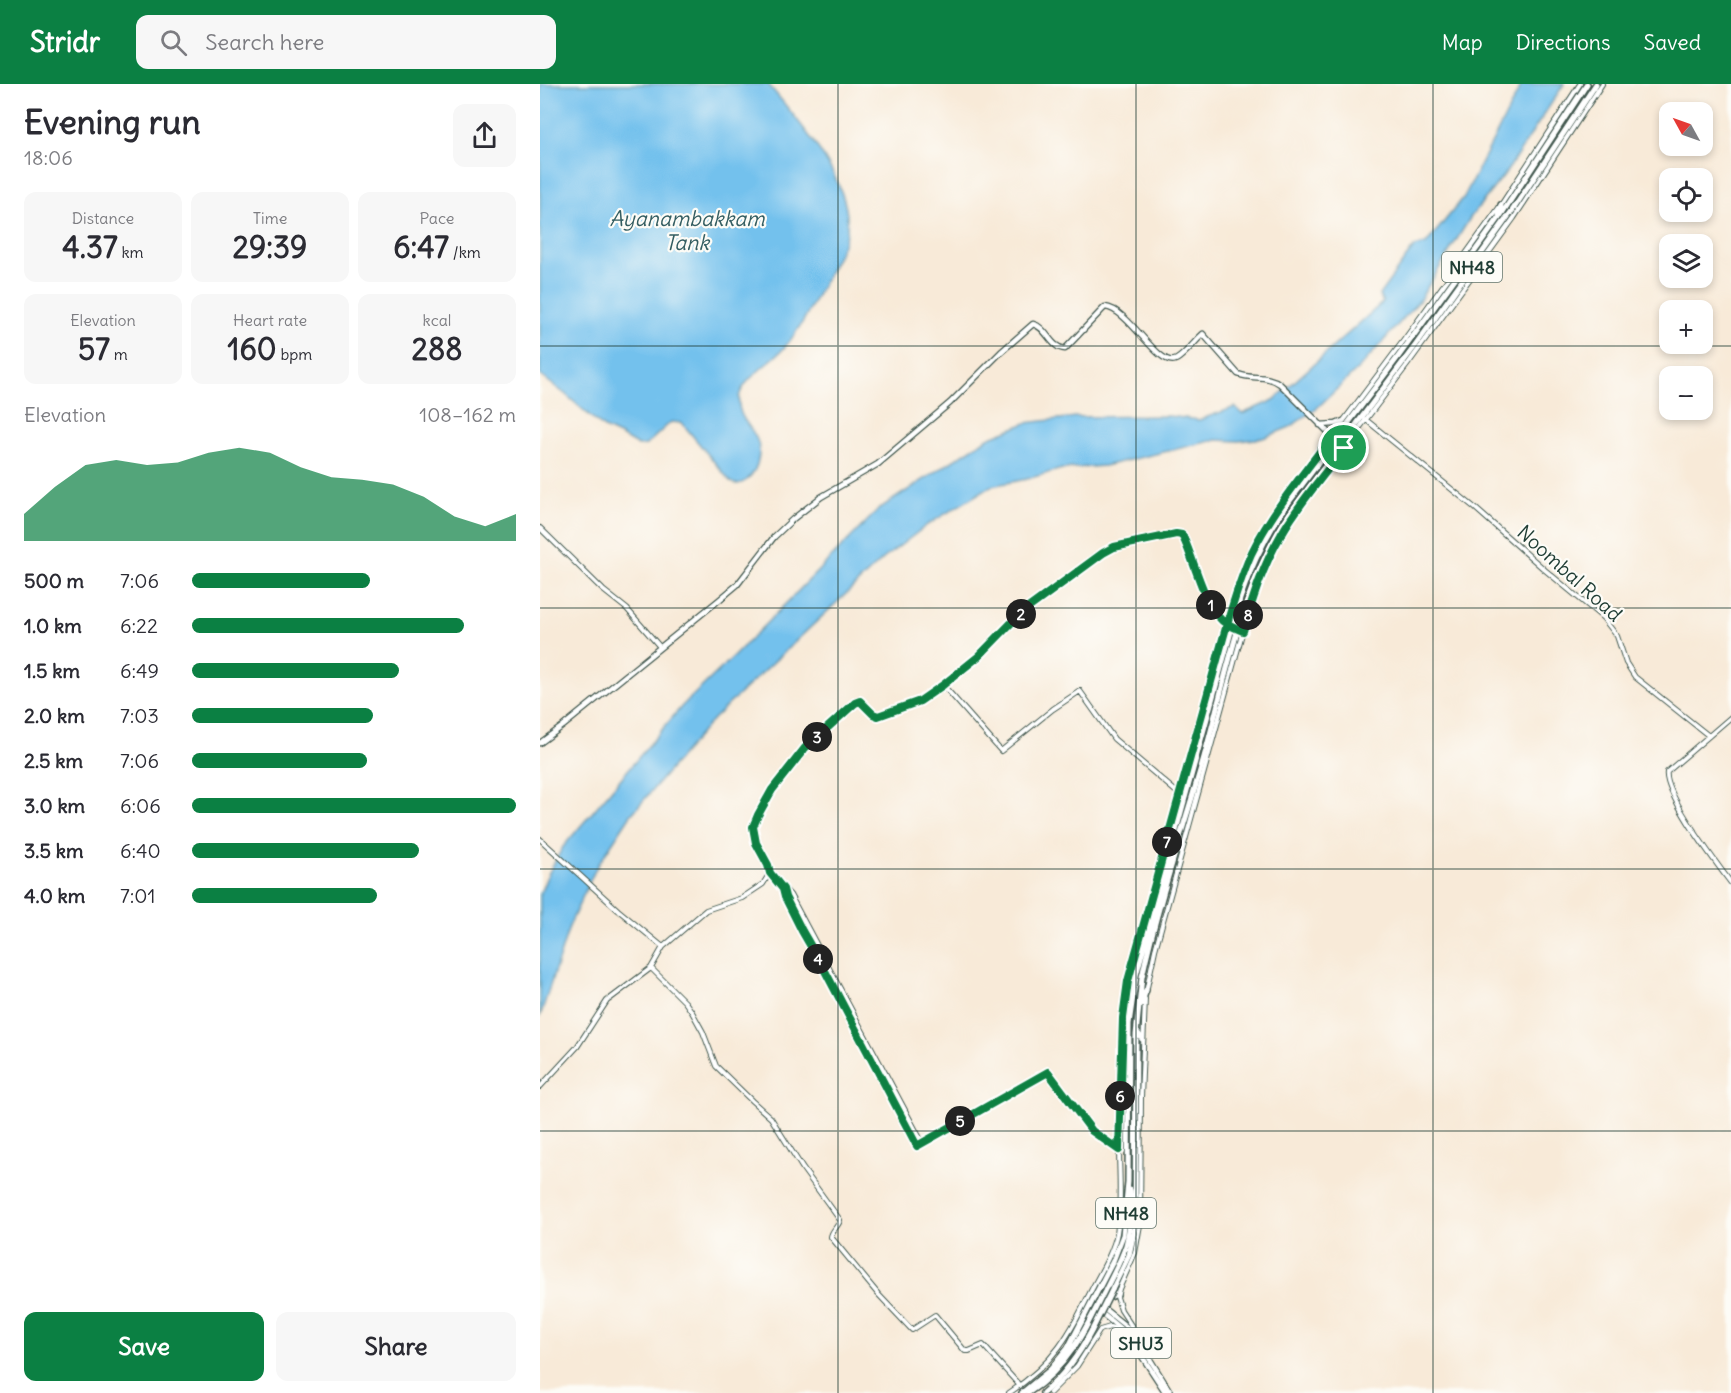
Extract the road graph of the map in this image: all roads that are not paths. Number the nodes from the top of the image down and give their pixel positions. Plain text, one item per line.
1 (1580, 84) edge
2 (1587, 84) edge
3 (1596, 84) edge
4 (1602, 84) edge
5 (1529, 173) junction
6 (1517, 182) junction
7 (1501, 205) junction
8 (1499, 218) junction
9 (1482, 253) junction
10 (1480, 265) junction
11 (1471, 277) junction
12 (1460, 284) junction
13 (1364, 418) junction
14 (1343, 421) junction
15 (1320, 424) junction
16 (1338, 442) junction
17 (540, 528) edge
18 (1229, 625) junction
19 (1241, 630) junction
20 (660, 647) junction
21 (943, 685) junction
22 (1731, 717) edge
23 (1709, 736) junction
24 (540, 743) edge
25 (1180, 795) junction
26 (540, 839) edge
27 (770, 873) junction
28 (1731, 883) edge
29 (783, 889) junction
30 (1148, 930) junction
31 (663, 947) junction
32 (651, 968) junction
33 (1128, 981) junction
34 (1146, 990) junction
35 (1135, 1002) junction
36 (1137, 1020) junction
37 (1137, 1032) junction
38 (1142, 1039) junction
39 (540, 1087) edge
40 (922, 1142) junction
41 (1119, 1150) junction
42 (1128, 1161) junction
43 (1112, 1291) junction
44 (1097, 1307) junction
45 (1130, 1337) junction
46 (1141, 1344) junction
47 (1020, 1386) junction
48 (1009, 1393) edge
49 (1022, 1393) edge
50 (1029, 1393) edge
51 (1043, 1393) edge
52 (1050, 1393) edge
53 (1166, 1393) edge
54 (1171, 1393) edge

1 - 6 street
2 - 5 highway, NH48
3 - 9 highway, NH48
4 - 10 street
5 - 6 highway
5 - 8 highway, NH48
6 - 7 street
7 - 8 highway
7 - 14 street
8 - 16 highway, NH48
9 - 10 highway
9 - 12 highway, NH48
10 - 11 street
11 - 12 highway
11 - 13 street
12 - 13 highway, NH48
13 - 16 highway, NH48
13 - 23 street, Noombal Road
14 - 15 main road
14 - 16 street
15 - 16 main road
15 - 20 main road
16 - 18 highway, NH48
16 - 19 highway, NH48
17 - 20 street
18 - 19 street
18 - 21 street
18 - 25 street
18 - 30 highway, NH48
19 - 34 street
19 - 35 highway, NH48
20 - 24 main road
21 - 25 street
21 - 27 street
22 - 23 street
23 - 28 street
25 - 33 street
26 - 31 street
27 - 29 street
27 - 31 street
29 - 40 street
29 - 40 street
30 - 33 highway
30 - 35 highway, NH48
31 - 32 street
32 - 39 street
32 - 47 street
33 - 41 street
34 - 36 highway
34 - 38 street
35 - 36 highway, NH48
35 - 42 highway, NH48
36 - 37 highway, NH48
37 - 38 highway
37 - 43 highway, NH48
38 - 43 street
40 - 41 street
41 - 47 street
42 - 43 highway
42 - 49 highway, NH48
43 - 44 highway
43 - 46 street
43 - 51 highway, NH48, bridge
44 - 45 main road, SHU3
44 - 46 main road, SHU3
44 - 50 highway
45 - 52 street
45 - 53 main road, SHU3
46 - 54 main road, SHU3
47 - 48 street

